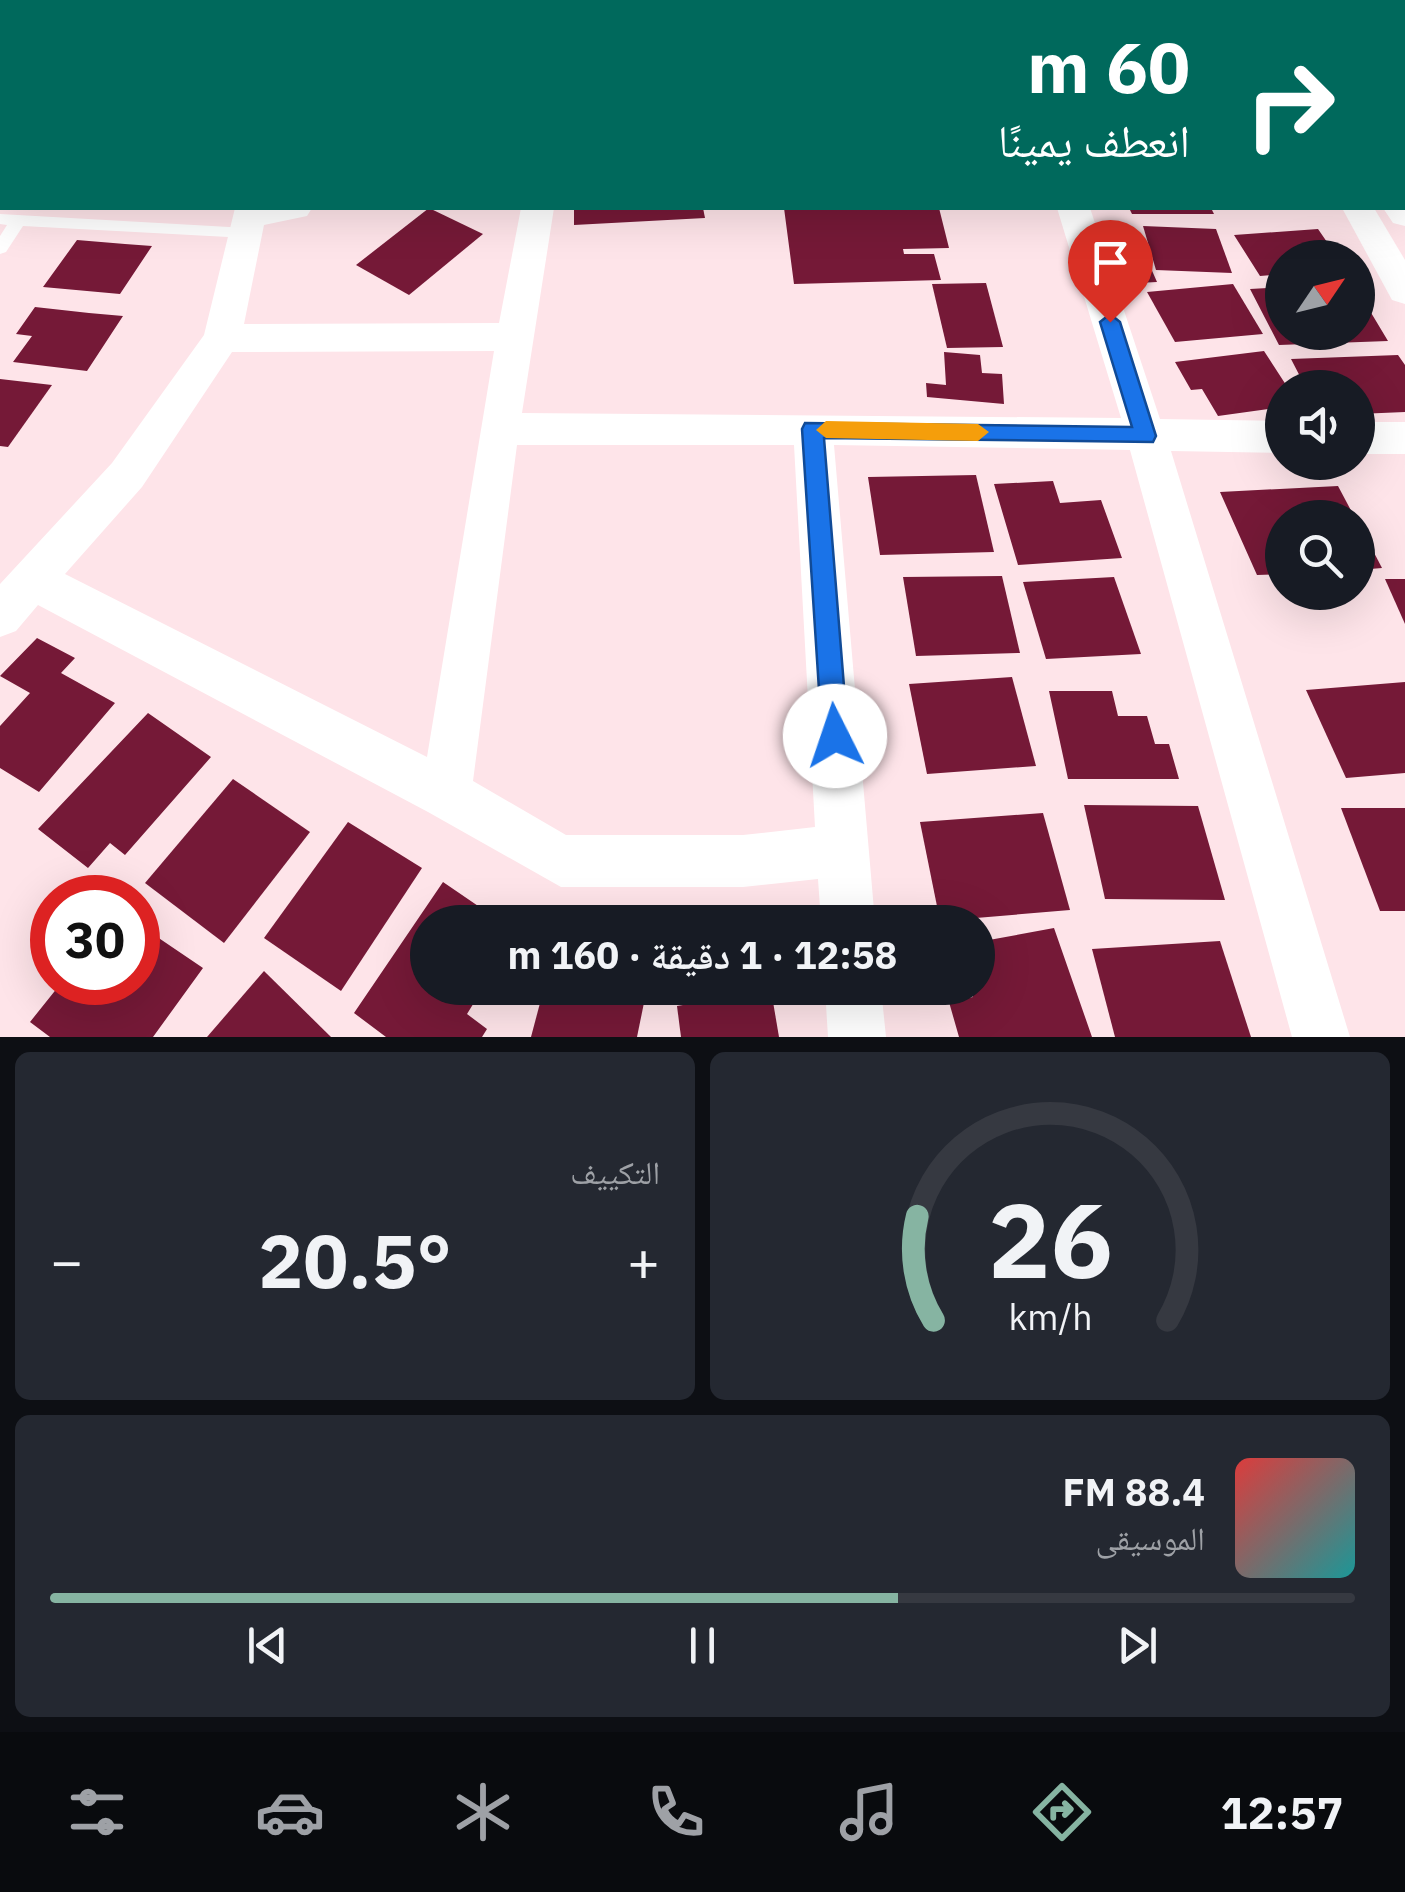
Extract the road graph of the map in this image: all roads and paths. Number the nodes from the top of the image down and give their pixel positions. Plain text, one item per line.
1 (287, 210) edge
2 (538, 210) edge
3 (1075, 210) edge
4 (1359, 210) edge
5 (0, 219) edge
6 (250, 219) edge
7 (19, 220) junction
8 (0, 248) edge
9 (1405, 290) edge
10 (513, 337) junction
11 (222, 338) junction
12 (499, 429) junction
13 (813, 429) junction
14 (1146, 436) junction
15 (1265, 437) edge
16 (1375, 438) edge
17 (1405, 438) edge
18 (33, 580) junction
19 (0, 616) edge
20 (446, 794) junction
21 (843, 850) junction
22 (847, 905) edge
23 (854, 1005) edge
24 (856, 1037) edge
25 (1321, 1037) edge

1 - 6 street
2 - 10 street
3 - 14 street
4 - 9 street
5 - 7 lane
6 - 7 lane
6 - 11 street
7 - 8 lane
10 - 11 street
10 - 12 street
11 - 18 street
12 - 13 street
12 - 20 street
13 - 14 street
13 - 21 street
14 - 15 street
14 - 25 street
16 - 17 street
18 - 19 street
18 - 20 street
20 - 21 street
21 - 22 street
23 - 24 street

